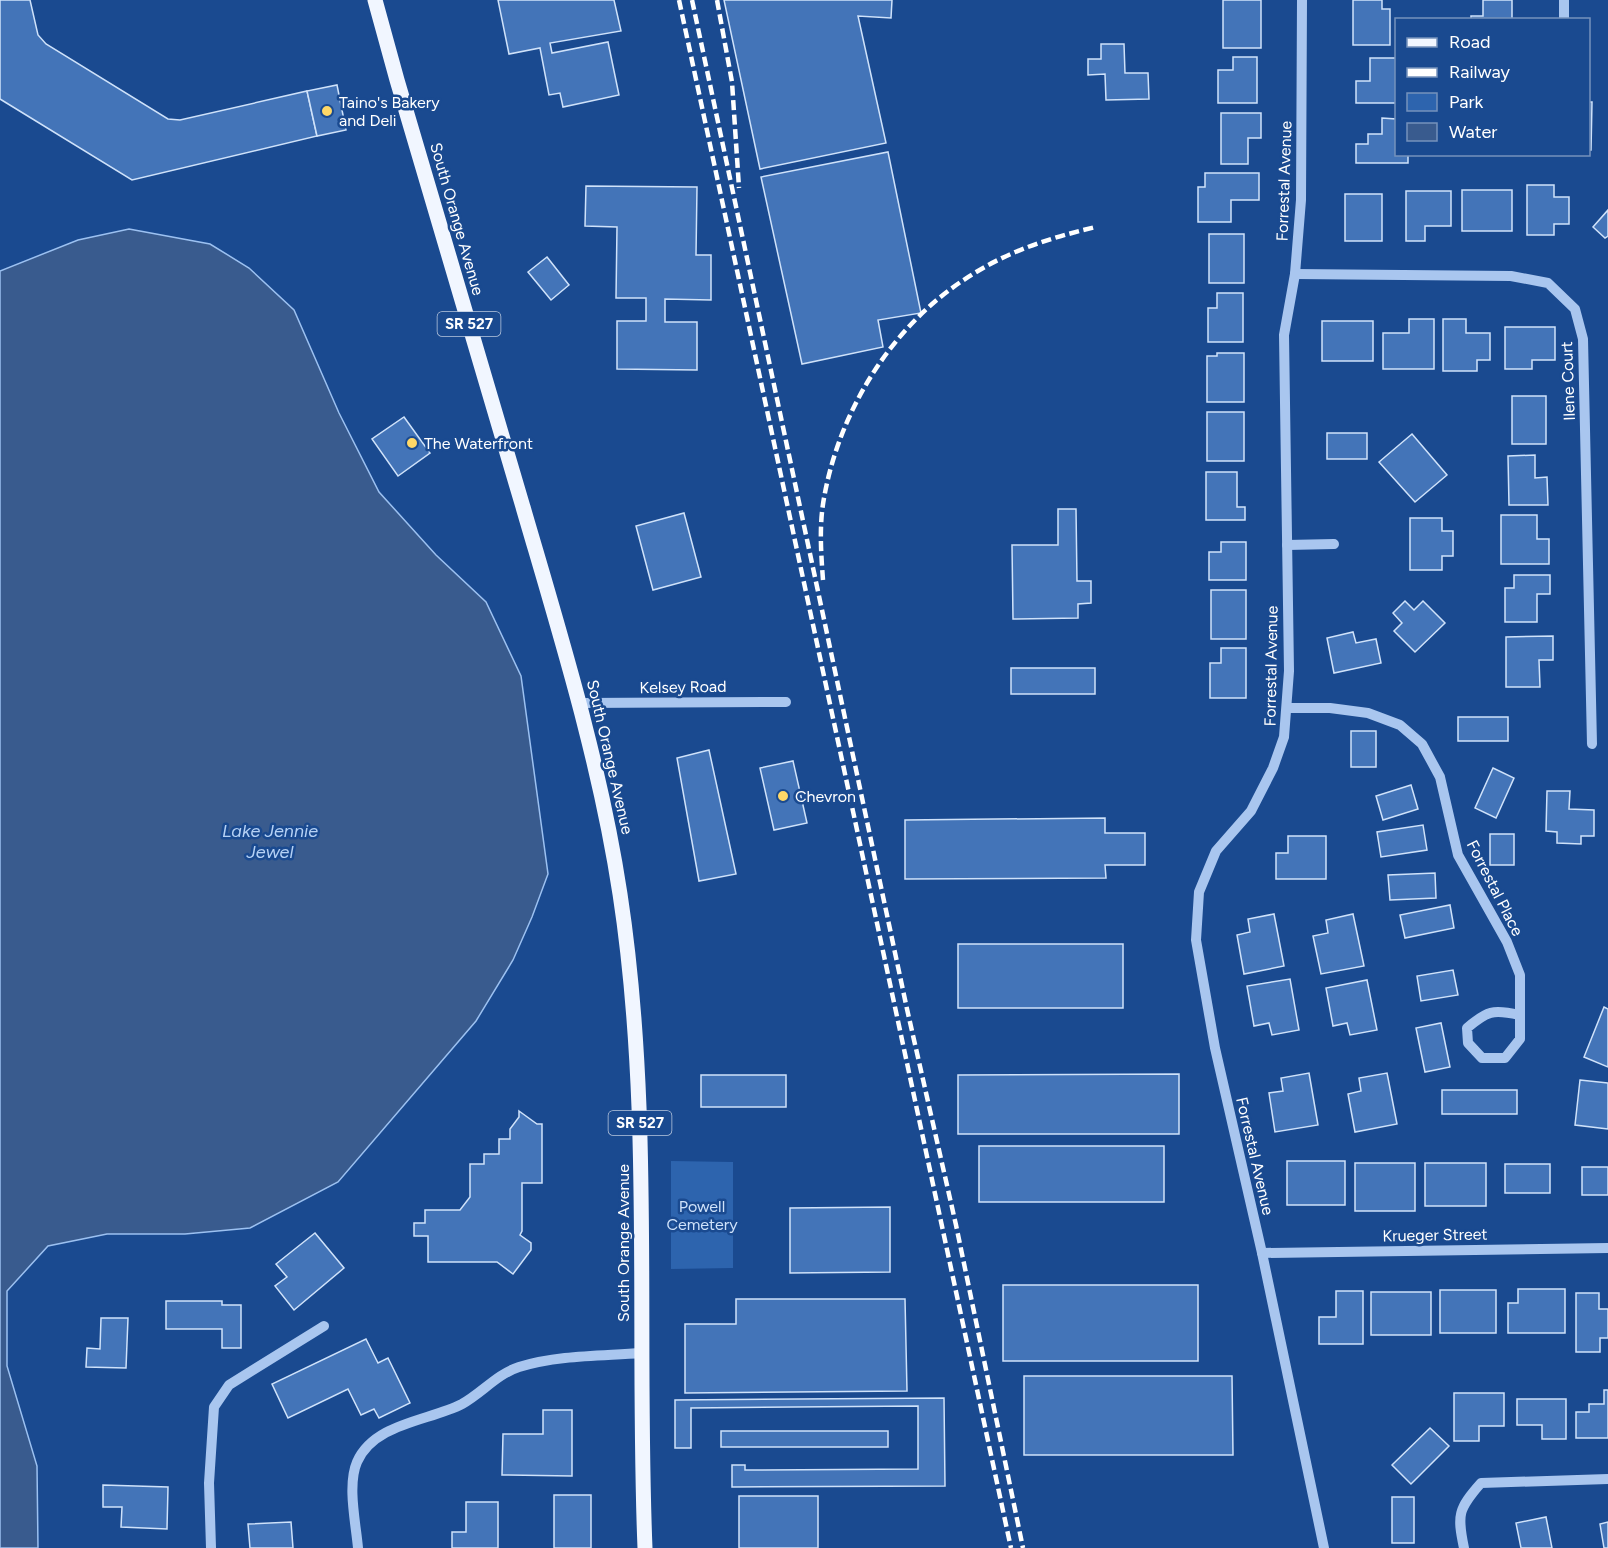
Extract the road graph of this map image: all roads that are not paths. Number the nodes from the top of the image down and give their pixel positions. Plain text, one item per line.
1 (375, 0) edge
2 (1302, 0) edge
3 (1564, 0) edge
4 (1564, 18) edge
5 (1295, 274) junction
6 (1334, 544) dead end
7 (1287, 545) junction
8 (786, 702) dead end
9 (581, 703) junction
10 (1287, 708) junction
11 (1592, 744) dead end
12 (1519, 1015) junction
13 (1608, 1248) edge
14 (1262, 1253) junction
15 (324, 1326) dead end
16 (641, 1353) junction
17 (1608, 1479) edge
18 (211, 1548) edge
19 (358, 1548) edge
20 (645, 1548) edge
21 (1324, 1548) edge
22 (1464, 1548) edge

1 - 9 main road, South Orange Avenue / SR 527
2 - 5 street, Forrestal Avenue
3 - 4 street
5 - 7 street, Forrestal Avenue
5 - 11 street, Ilene Court
6 - 7 street
7 - 10 street, Forrestal Avenue
8 - 9 street, Kelsey Road
9 - 16 main road, South Orange Avenue / SR 527
10 - 12 street, Forrestal Place
10 - 14 street, Forrestal Avenue
12 - 12 street, Forrestal Place
13 - 14 street, Krueger Street
14 - 21 street, Forrestal Avenue
15 - 18 street
16 - 19 street
16 - 20 main road, South Orange Avenue / SR 527
17 - 22 street

